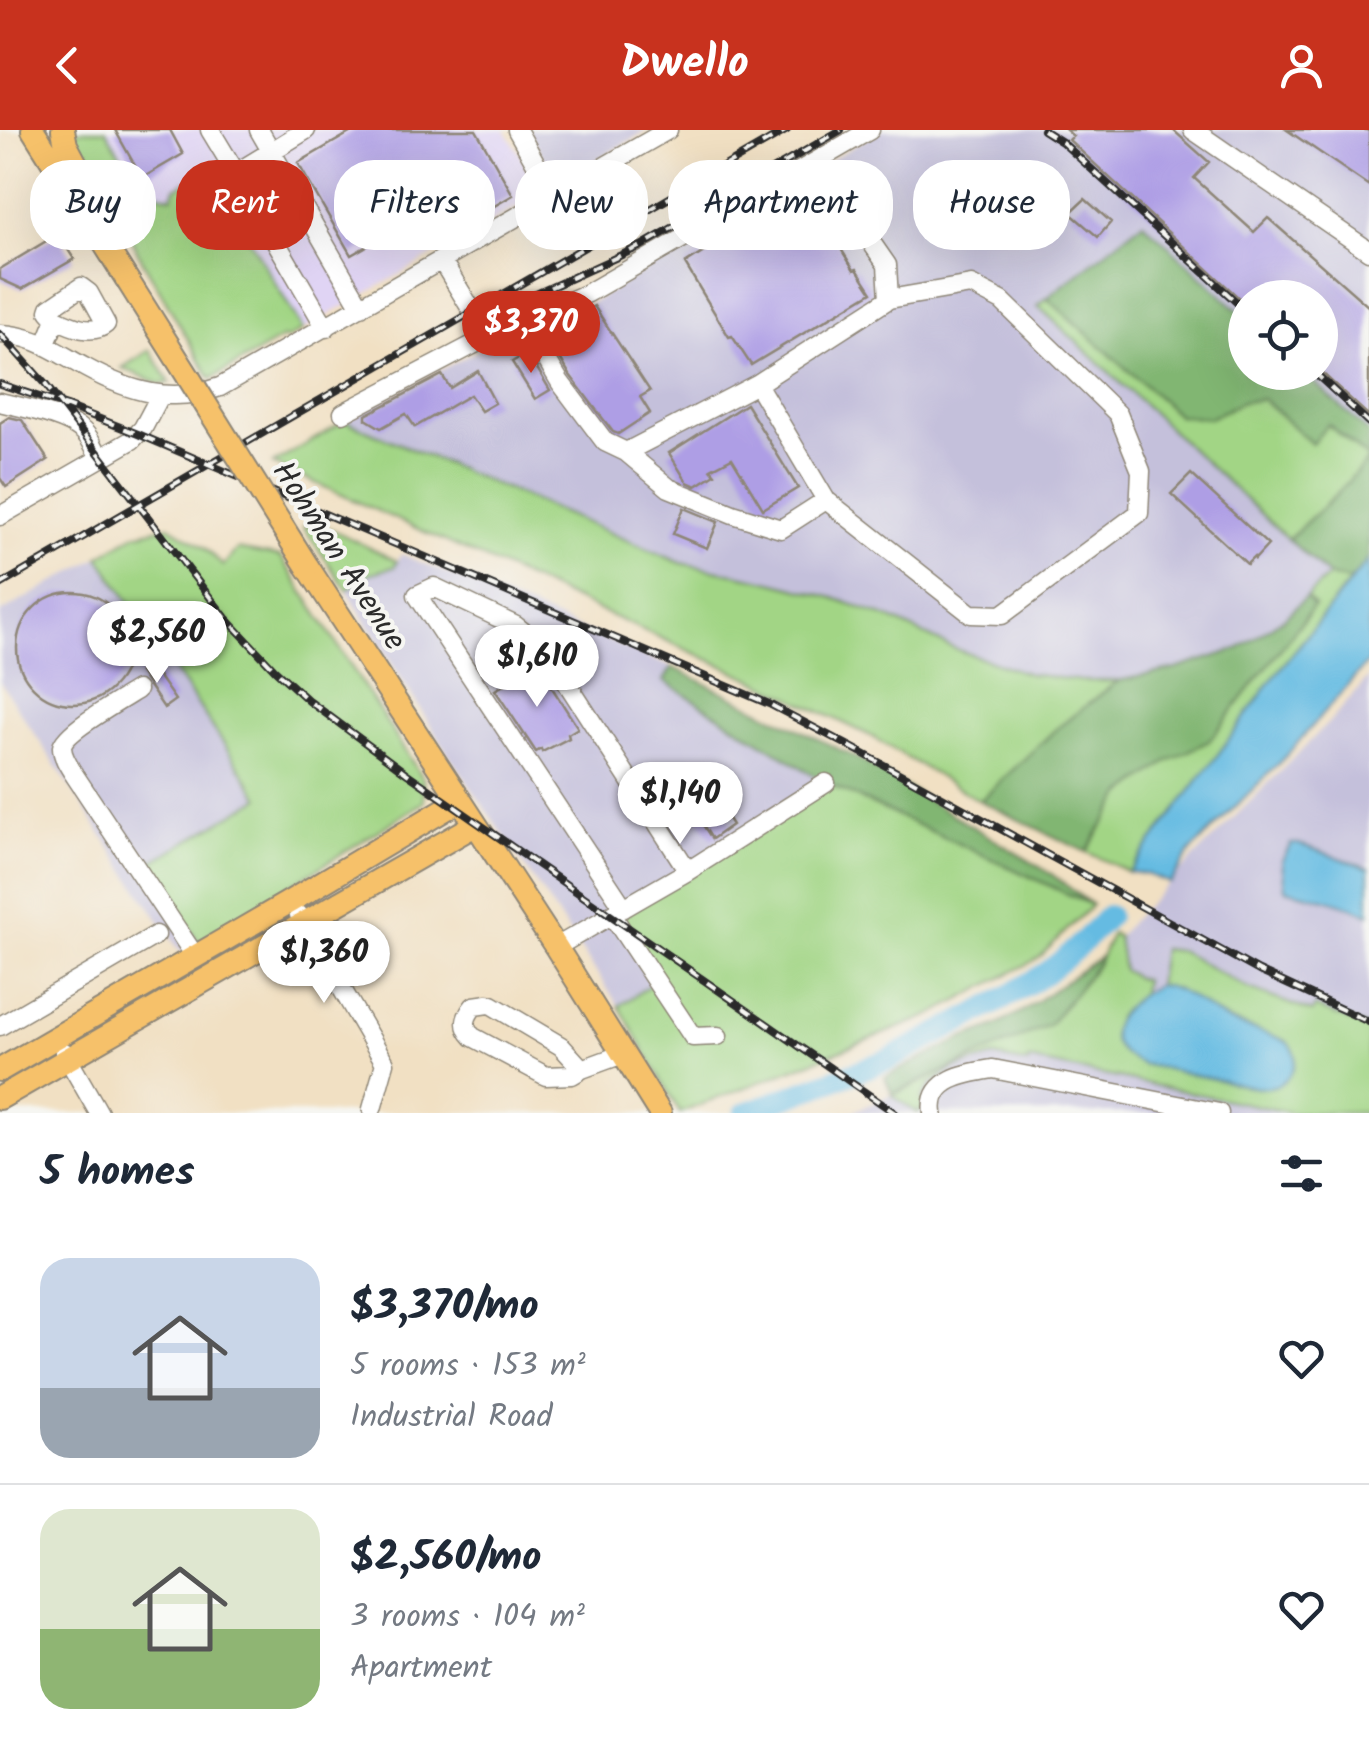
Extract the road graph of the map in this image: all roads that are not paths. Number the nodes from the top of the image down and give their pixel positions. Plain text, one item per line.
1 (34, 130) edge
2 (63, 130) edge
3 (210, 130) edge
4 (259, 130) edge
5 (306, 130) edge
6 (517, 130) edge
7 (668, 130) edge
8 (870, 130) edge
9 (1193, 130) edge
10 (271, 151) junction
11 (53, 160) edge
12 (74, 160) edge
13 (228, 160) edge
14 (257, 160) edge
15 (534, 160) edge
16 (616, 160) edge
17 (515, 219) edge
18 (109, 250) edge
19 (281, 250) edge
20 (877, 250) edge
21 (1369, 251) edge
22 (442, 261) junction
23 (889, 298) junction
24 (362, 308) junction
25 (56, 319) dead end
26 (524, 321) junction
27 (326, 328) junction
28 (0, 332) edge
29 (488, 336) junction
30 (46, 344) junction
31 (757, 384) junction
32 (160, 396) junction
33 (5, 408) edge
34 (343, 414) dead end
35 (626, 452) junction
36 (100, 458) junction
37 (826, 500) junction
38 (0, 516) edge
39 (137, 690) dead end
40 (826, 782) dead end
41 (458, 801) junction
42 (475, 825) junction
43 (688, 871) junction
44 (291, 902) junction
45 (618, 912) junction
46 (303, 923) junction
47 (156, 935) dead end
48 (556, 948) junction
49 (195, 956) junction
50 (0, 1026) edge
51 (718, 1036) dead end
52 (62, 1048) junction
53 (623, 1054) junction
54 (582, 1069) junction
55 (0, 1070) edge
56 (0, 1098) edge
57 (372, 1109) dead end
58 (659, 1111) edge
59 (98, 1113) edge
60 (933, 1113) edge
61 (1218, 1113) edge

1 - 11 main road, Hohman Avenue
2 - 12 main road
3 - 13 street
4 - 10 street
5 - 10 street
6 - 15 street
7 - 16 street
8 - 26 street
9 - 21 street
10 - 14 street
10 - 24 street
17 - 22 street
18 - 41 main road, Hohman Avenue, bridge
19 - 27 street
20 - 23 street
22 - 24 street
22 - 29 street
23 - 31 street
23 - 37 street
24 - 27 street
25 - 30 street
26 - 29 street
26 - 35 street
27 - 32 street
28 - 30 street
29 - 34 street
30 - 32 street
31 - 35 street
31 - 37 street
32 - 36 street
33 - 36 street
35 - 37 street
36 - 38 street
39 - 49 street
40 - 43 street
41 - 42 main road, Hohman Avenue
41 - 44 main road
42 - 46 main road
42 - 48 main road, Hohman Avenue
43 - 45 street
43 - 45 street
44 - 46 street
44 - 49 main road
45 - 48 street
45 - 51 street
46 - 52 main road
46 - 57 street
47 - 50 street
48 - 53 main road, Hohman Avenue
49 - 52 main road
52 - 55 main road
52 - 56 main road
52 - 59 street
53 - 54 street
53 - 58 main road, Hohman Avenue
54 - 54 street
60 - 61 street

